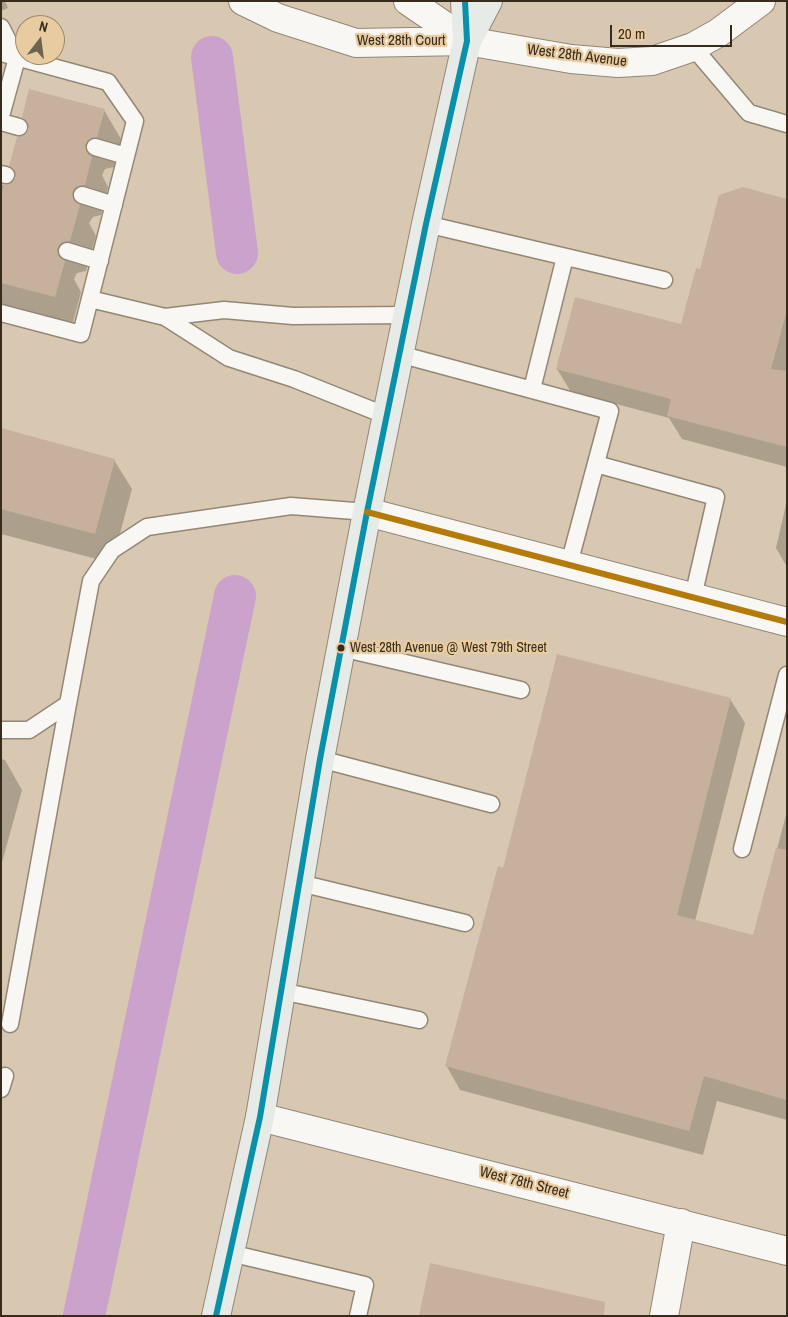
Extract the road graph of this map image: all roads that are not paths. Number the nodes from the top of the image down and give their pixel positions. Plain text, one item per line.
1 (243, 1) edge
2 (408, 1) edge
3 (465, 1) edge
4 (488, 1) edge
5 (761, 1) edge
6 (1, 27) edge
7 (467, 41) junction
8 (693, 46) junction
9 (1, 53) edge
10 (15, 54) edge
11 (15, 57) edge
12 (15, 65) edge
13 (44, 65) edge
14 (1, 116) edge
15 (1, 122) edge
16 (787, 124) edge
17 (19, 127) dead end
18 (94, 147) dead end
19 (126, 156) junction
20 (82, 195) dead end
21 (114, 205) junction
22 (426, 224) junction
23 (67, 251) dead end
24 (565, 257) junction
25 (100, 260) junction
26 (664, 280) dead end
27 (90, 299) junction
28 (1, 313) edge
29 (406, 315) junction
30 (165, 317) junction
31 (399, 354) junction
32 (532, 389) junction
33 (386, 416) junction
34 (596, 464) junction
35 (367, 512) junction
36 (569, 564) junction
37 (693, 597) junction
38 (787, 622) edge
39 (341, 648) junction
40 (787, 675) edge
41 (521, 690) dead end
42 (68, 704) junction
43 (1, 730) edge
44 (320, 760) junction
45 (490, 804) dead end
46 (742, 849) dead end
47 (300, 883) junction
48 (465, 923) dead end
49 (281, 991) junction
50 (419, 1020) dead end
51 (10, 1024) dead end
52 (260, 1116) junction
53 (681, 1223) junction
54 (787, 1251) edge
55 (230, 1253) junction
56 (216, 1316) edge
57 (358, 1316) edge
58 (664, 1316) edge

1 - 7 street, West 28th Court
2 - 7 street, West 28th Court
3 - 7 main road
4 - 7 main road
5 - 8 street, West 28th Avenue
6 - 10 lane
7 - 8 street, West 28th Avenue
7 - 22 main road
8 - 16 lane
9 - 11 lane
12 - 14 lane
13 - 19 lane
15 - 17 lane
18 - 19 lane
19 - 21 lane
20 - 21 lane
21 - 25 lane
22 - 24 lane
22 - 29 main road
23 - 25 lane
24 - 26 lane
24 - 32 lane
25 - 27 lane
27 - 28 lane
27 - 30 lane
29 - 30 lane
29 - 31 main road
30 - 33 lane
31 - 32 lane
31 - 33 main road
32 - 34 lane
33 - 35 main road
34 - 36 lane
34 - 37 lane
35 - 36 street
35 - 39 main road
35 - 42 lane
36 - 37 street
37 - 38 street
39 - 41 lane
39 - 44 main road
40 - 46 lane
42 - 43 lane
42 - 51 lane
44 - 45 lane
44 - 47 main road
47 - 48 lane
47 - 49 main road
49 - 50 lane
49 - 52 main road
52 - 53 street, West 78th Street
52 - 55 main road
53 - 54 street, West 78th Street
53 - 58 street
55 - 56 main road
55 - 57 lane

